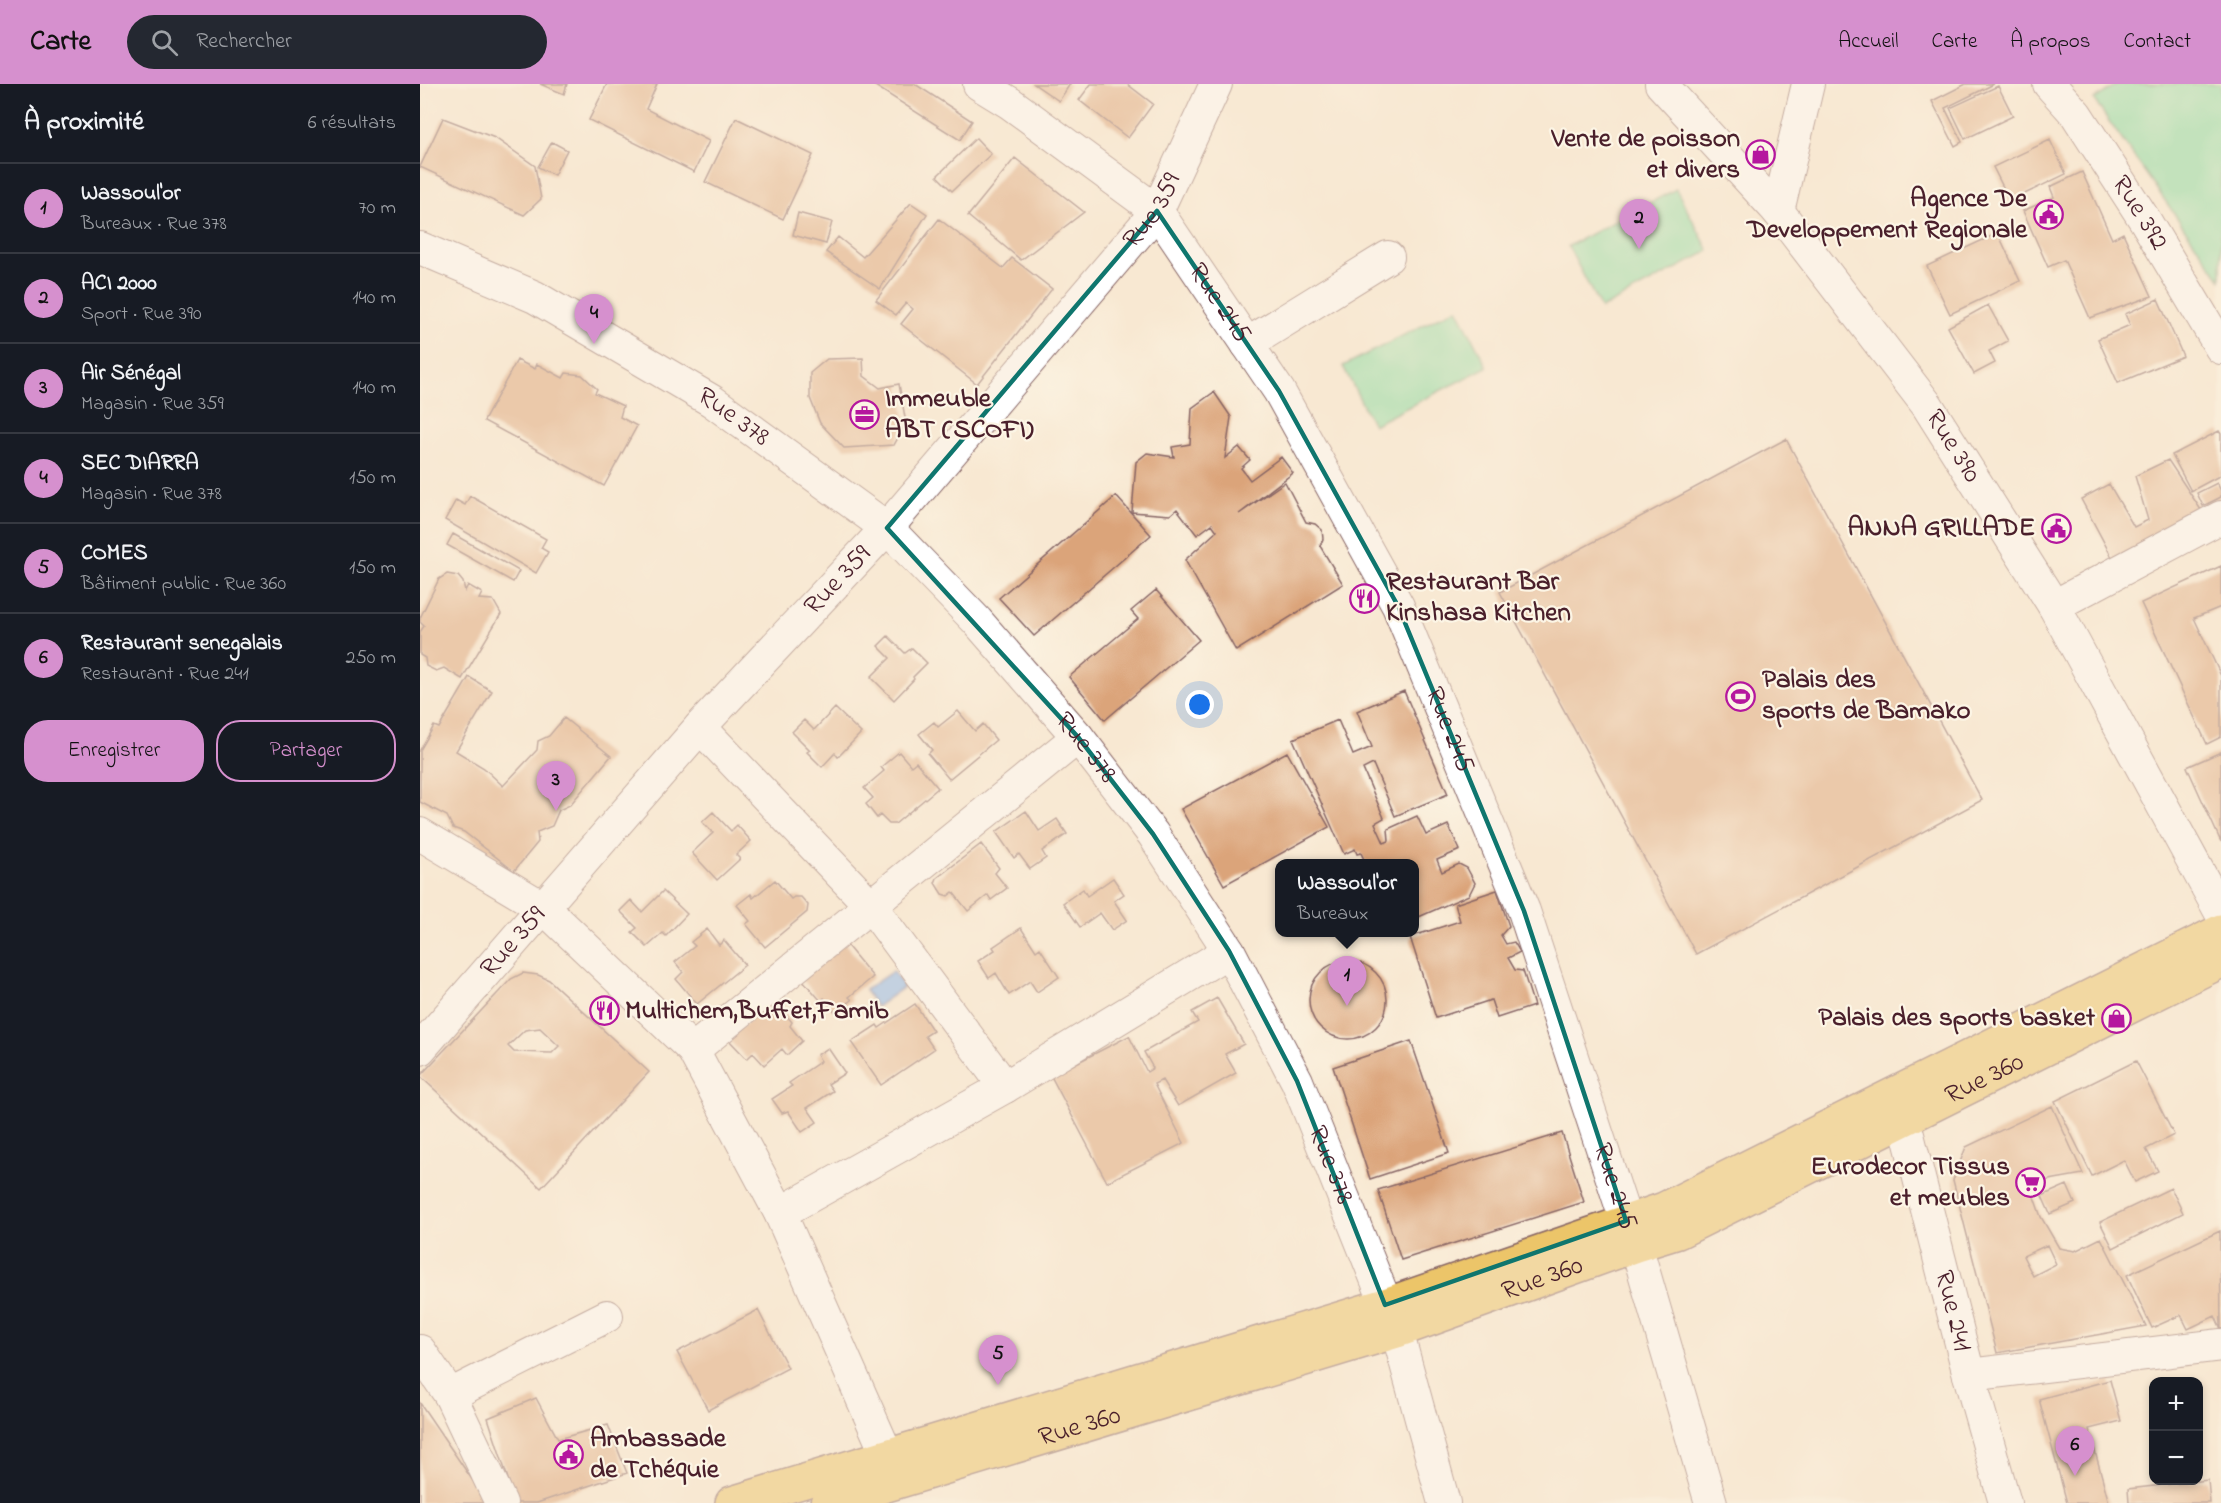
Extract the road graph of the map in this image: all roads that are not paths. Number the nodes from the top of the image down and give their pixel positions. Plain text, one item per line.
1 (979, 84) edge
2 (1216, 84) edge
3 (1661, 84) edge
4 (1808, 84) edge
5 (2049, 84) edge
6 (1157, 211) junction
7 (1778, 211) junction
8 (420, 248) edge
9 (1388, 257) dead end
10 (1247, 344) junction
11 (2221, 348) edge
12 (2221, 517) edge
13 (887, 528) junction
14 (2054, 606) junction
15 (700, 727) junction
16 (1078, 737) junction
17 (420, 834) edge
18 (871, 906) junction
19 (544, 908) junction
20 (2221, 913) edge
21 (2221, 931) edge
22 (1229, 951) junction
23 (2221, 961) edge
24 (420, 1050) edge
25 (693, 1050) junction
26 (1005, 1087) junction
27 (1904, 1119) junction
28 (780, 1213) junction
29 (1631, 1233) junction
30 (607, 1316) dead end
31 (1391, 1318) junction
32 (2221, 1345) edge
33 (420, 1351) edge
34 (1970, 1375) junction
35 (450, 1395) junction
36 (892, 1470) junction
37 (835, 1502) edge
38 (501, 1503) edge
39 (732, 1503) edge
40 (1444, 1503) edge
41 (1711, 1503) edge
42 (2005, 1503) edge

1 - 6 street, Rue 245
2 - 6 street, Rue 359
3 - 7 street, Rue 390
4 - 7 street
5 - 11 street, Rue 392
6 - 10 street, Rue 245
6 - 13 street, Rue 359
7 - 14 street, Rue 390
8 - 13 street, Rue 378
9 - 10 street
10 - 29 street, Rue 245
12 - 14 street
13 - 15 street, Rue 359
13 - 16 street, Rue 378
14 - 20 street, Rue 390
15 - 18 street
15 - 19 street, Rue 359
16 - 18 street
16 - 22 street, Rue 378
17 - 19 street
18 - 25 street
18 - 26 street
19 - 24 street, Rue 359
19 - 25 street
21 - 29 main road
22 - 26 street
22 - 31 street, Rue 378
23 - 27 main road, Rue 360
25 - 28 street
26 - 28 street
27 - 29 main road, Rue 360
27 - 34 street, Rue 241
28 - 36 street
29 - 31 main road, Rue 360
29 - 41 street, Rue 245
30 - 35 street
31 - 36 main road, Rue 360
31 - 40 street, Rue 378
32 - 34 street
33 - 35 street
34 - 42 street, Rue 241
35 - 38 street
36 - 37 main road, Rue 360
36 - 39 main road

